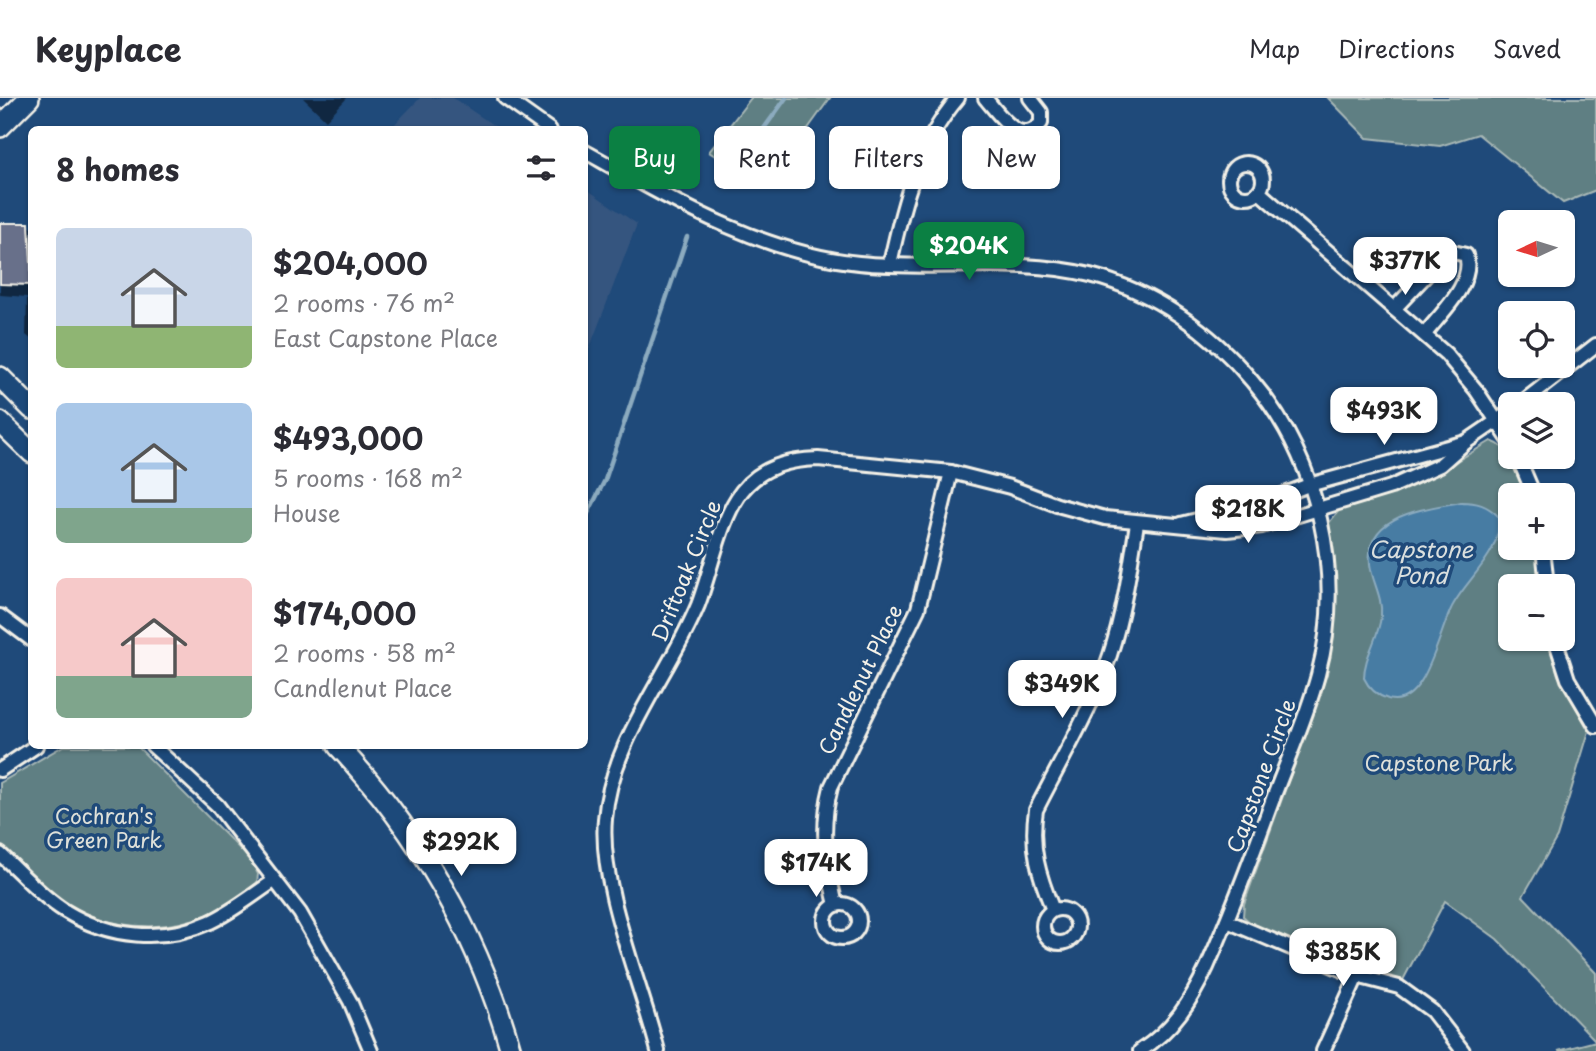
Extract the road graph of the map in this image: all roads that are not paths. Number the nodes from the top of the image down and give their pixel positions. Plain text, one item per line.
1 (29, 98) edge
2 (505, 98) edge
3 (958, 98) edge
4 (985, 98) edge
5 (1030, 98) edge
6 (544, 126) edge
7 (0, 127) edge
8 (588, 153) edge
9 (1259, 192) dead end
10 (890, 264) junction
11 (1394, 309) junction
12 (1425, 334) junction
13 (1596, 345) edge
14 (0, 377) edge
15 (1535, 392) edge
16 (28, 406) edge
17 (0, 422) edge
18 (1498, 422) joint
19 (1466, 442) junction
20 (28, 449) edge
21 (951, 472) junction
22 (1309, 485) junction
23 (1318, 511) junction
24 (1137, 523) junction
25 (1172, 527) junction
26 (0, 616) edge
27 (28, 637) edge
28 (1559, 651) edge
29 (1596, 726) edge
30 (32, 749) edge
31 (156, 749) edge
32 (341, 749) edge
33 (0, 770) edge
34 (0, 854) edge
35 (274, 881) junction
36 (836, 905) dead end
37 (1053, 910) dead end
38 (1227, 921) junction
39 (1357, 975) junction
40 (367, 1050) edge
41 (510, 1051) edge
42 (658, 1051) edge
43 (1140, 1051) edge
44 (1323, 1051) edge
45 (1463, 1051) edge

1 - 7 street
2 - 6 street
3 - 10 street
4 - 5 street
8 - 10 street, Capstone Circle
9 - 11 street
10 - 22 street, Capstone Circle
11 - 12 street
11 - 12 street
12 - 18 street
13 - 15 street
14 - 16 street
17 - 20 street
18 - 19 street
19 - 22 street, Driftoak Circle
19 - 23 street, Driftoak Circle
21 - 24 street, Driftoak Circle
21 - 36 street, Candlenut Place
21 - 42 street, Driftoak Circle
22 - 23 street, Capstone Circle
22 - 25 street, Driftoak Circle
23 - 25 street, Driftoak Circle
23 - 38 street, Capstone Circle
24 - 25 street, Driftoak Circle
24 - 37 street
26 - 27 street
28 - 29 street
30 - 33 street
31 - 35 street
32 - 41 street
34 - 35 street
35 - 40 street
38 - 39 street
38 - 43 street, Capstone Circle
39 - 44 street
39 - 45 street

